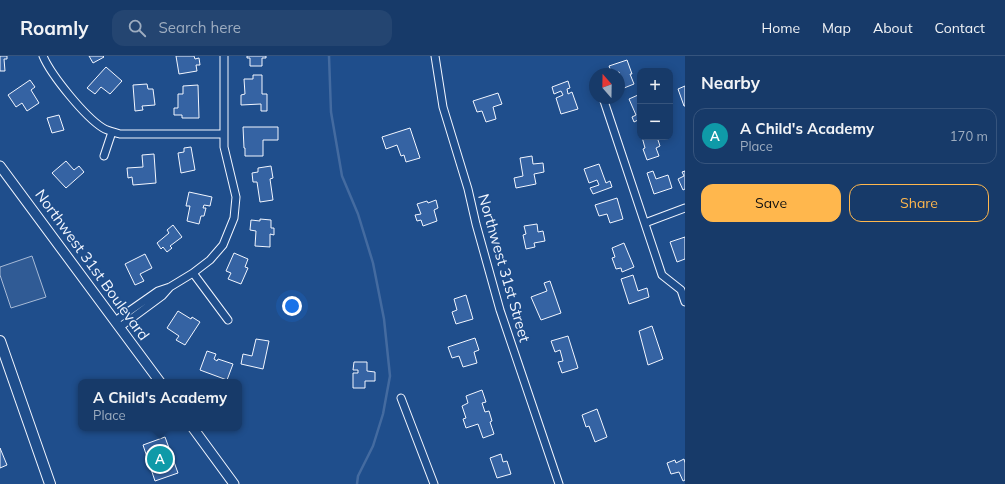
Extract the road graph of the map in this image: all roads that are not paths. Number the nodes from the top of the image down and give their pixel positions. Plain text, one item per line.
1 (43, 56) edge
2 (224, 56) edge
3 (435, 56) edge
4 (605, 104) edge
5 (112, 132) junction
6 (224, 134) junction
7 (104, 156) dead end
8 (0, 166) edge
9 (685, 208) edge
10 (645, 223) junction
11 (193, 273) junction
12 (685, 302) edge
13 (228, 320) dead end
14 (118, 324) junction
15 (0, 341) edge
16 (158, 379) edge
17 (400, 398) dead end
18 (195, 431) edge
19 (50, 484) edge
20 (234, 484) edge
21 (434, 484) edge
22 (559, 484) edge

1 - 5 street
2 - 6 street
3 - 22 street, Northwest 31st Street
4 - 10 street
5 - 6 street
5 - 7 street
6 - 11 street
8 - 14 street, Northwest 31st Boulevard
9 - 10 street
10 - 12 street
11 - 13 street
11 - 14 street
14 - 16 street, Northwest 31st Boulevard
15 - 19 main road
17 - 21 street
18 - 20 street

